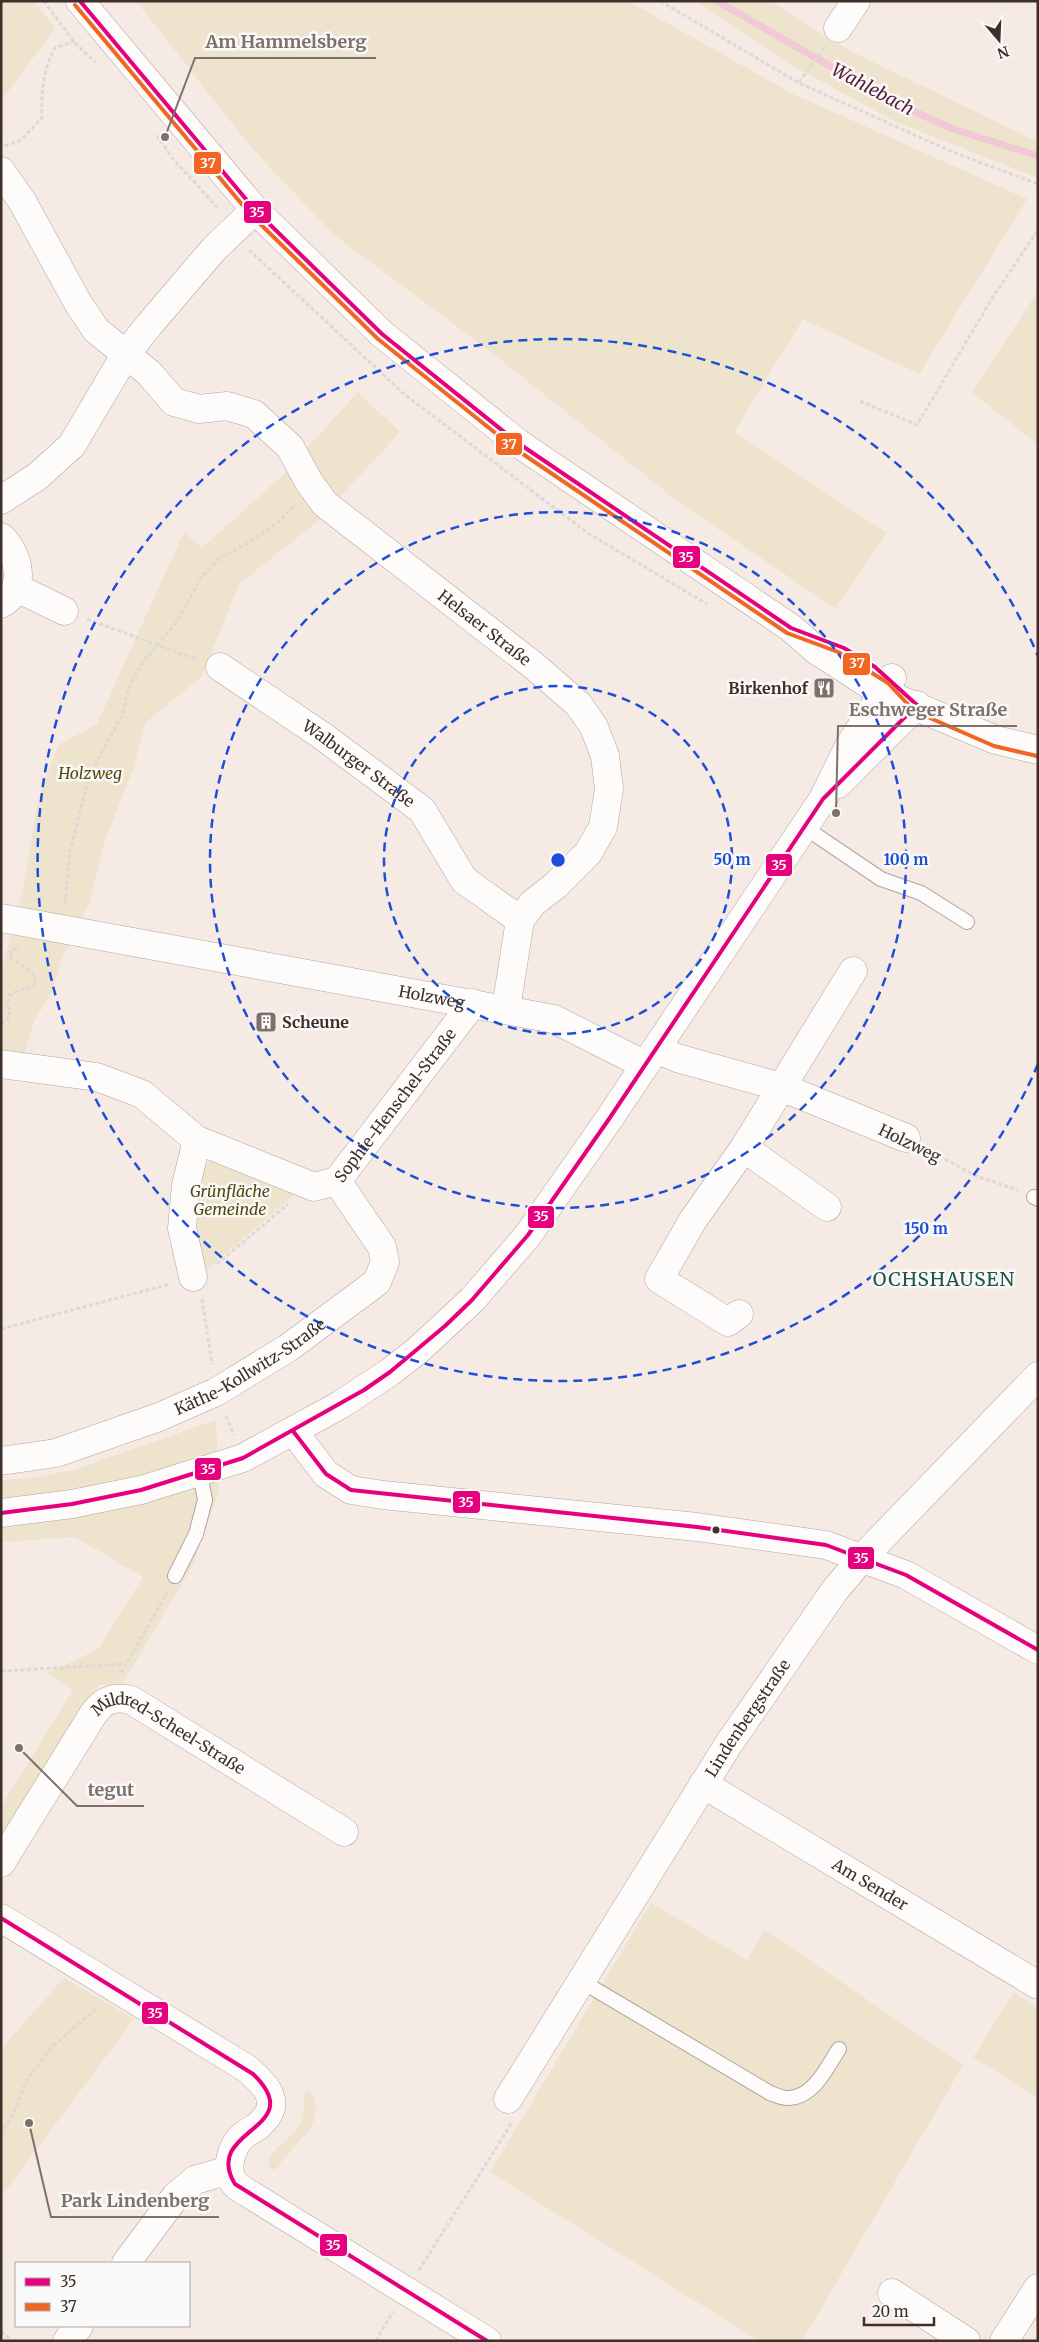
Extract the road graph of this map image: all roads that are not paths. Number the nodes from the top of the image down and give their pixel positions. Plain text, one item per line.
1 (80, 1) edge
2 (856, 1) edge
3 (838, 28) dead end
4 (1, 171) edge
5 (255, 210) junction
6 (126, 354) junction
7 (1, 500) edge
8 (1, 537) edge
9 (9, 596) edge
10 (64, 611) road end
11 (220, 667) road end
12 (886, 685) junction
13 (917, 706) junction
14 (1038, 750) edge
15 (822, 799) junction
16 (804, 828) junction
17 (1, 918) edge
18 (520, 920) junction
19 (967, 922) dead end
20 (853, 971) dead end
21 (473, 1003) junction
22 (506, 1009) junction
23 (650, 1057) junction
24 (1, 1064) edge
25 (781, 1087) junction
26 (906, 1138) road end
27 (197, 1140) junction
28 (744, 1148) junction
29 (337, 1182) junction
30 (827, 1207) dead end
31 (195, 1279) road end
32 (739, 1314) dead end
33 (1038, 1376) edge
34 (293, 1432) junction
35 (1, 1460) edge
36 (200, 1473) junction
37 (1, 1512) edge
38 (864, 1557) junction
39 (175, 1576) road end
40 (1038, 1650) edge
41 (704, 1784) junction
42 (344, 1832) dead end
43 (1, 1863) edge
44 (1, 1918) edge
45 (581, 1981) junction
46 (1038, 1985) edge
47 (839, 2050) dead end
48 (508, 2099) road end
49 (229, 2170) junction
50 (127, 2262) edge
51 (1038, 2288) edge
52 (892, 2293) dead end
53 (77, 2327) edge
54 (67, 2341) edge
55 (488, 2341) edge
56 (966, 2341) edge
57 (1004, 2341) edge

1 - 5 street
2 - 3 street
4 - 6 street, Helsaer Straße
5 - 6 street
5 - 12 street
6 - 7 street
6 - 18 street, Helsaer Straße
8 - 9 street
9 - 10 street
11 - 18 street, Walburger Straße
12 - 13 street
12 - 15 street
13 - 14 street
13 - 15 street
15 - 16 street
16 - 19 lane
16 - 23 street
17 - 21 street, Holzweg
18 - 22 street, Helsaer Straße
20 - 25 street
21 - 22 street, Holzweg
21 - 29 street, Sophie-Henschel-Straße
22 - 23 street, Holzweg
23 - 25 street, Holzweg
23 - 34 street
24 - 27 street, Sophie-Henschel-Straße
25 - 26 street, Holzweg
25 - 28 street
27 - 29 street, Sophie-Henschel-Straße
27 - 31 street
28 - 30 street
28 - 32 street
29 - 35 street, Käthe-Kollwitz-Straße
33 - 38 street, Lindenbergstraße
34 - 36 street
34 - 38 street
36 - 37 street
36 - 39 lane
38 - 40 street
38 - 41 street, Lindenbergstraße
41 - 45 street, Lindenbergstraße
41 - 46 street, Am Sender
42 - 43 street, Mildred-Scheel-Straße
44 - 49 street
45 - 47 lane
45 - 48 street, Lindenbergstraße
49 - 50 street
49 - 55 street
51 - 57 street
52 - 56 street
53 - 54 street

